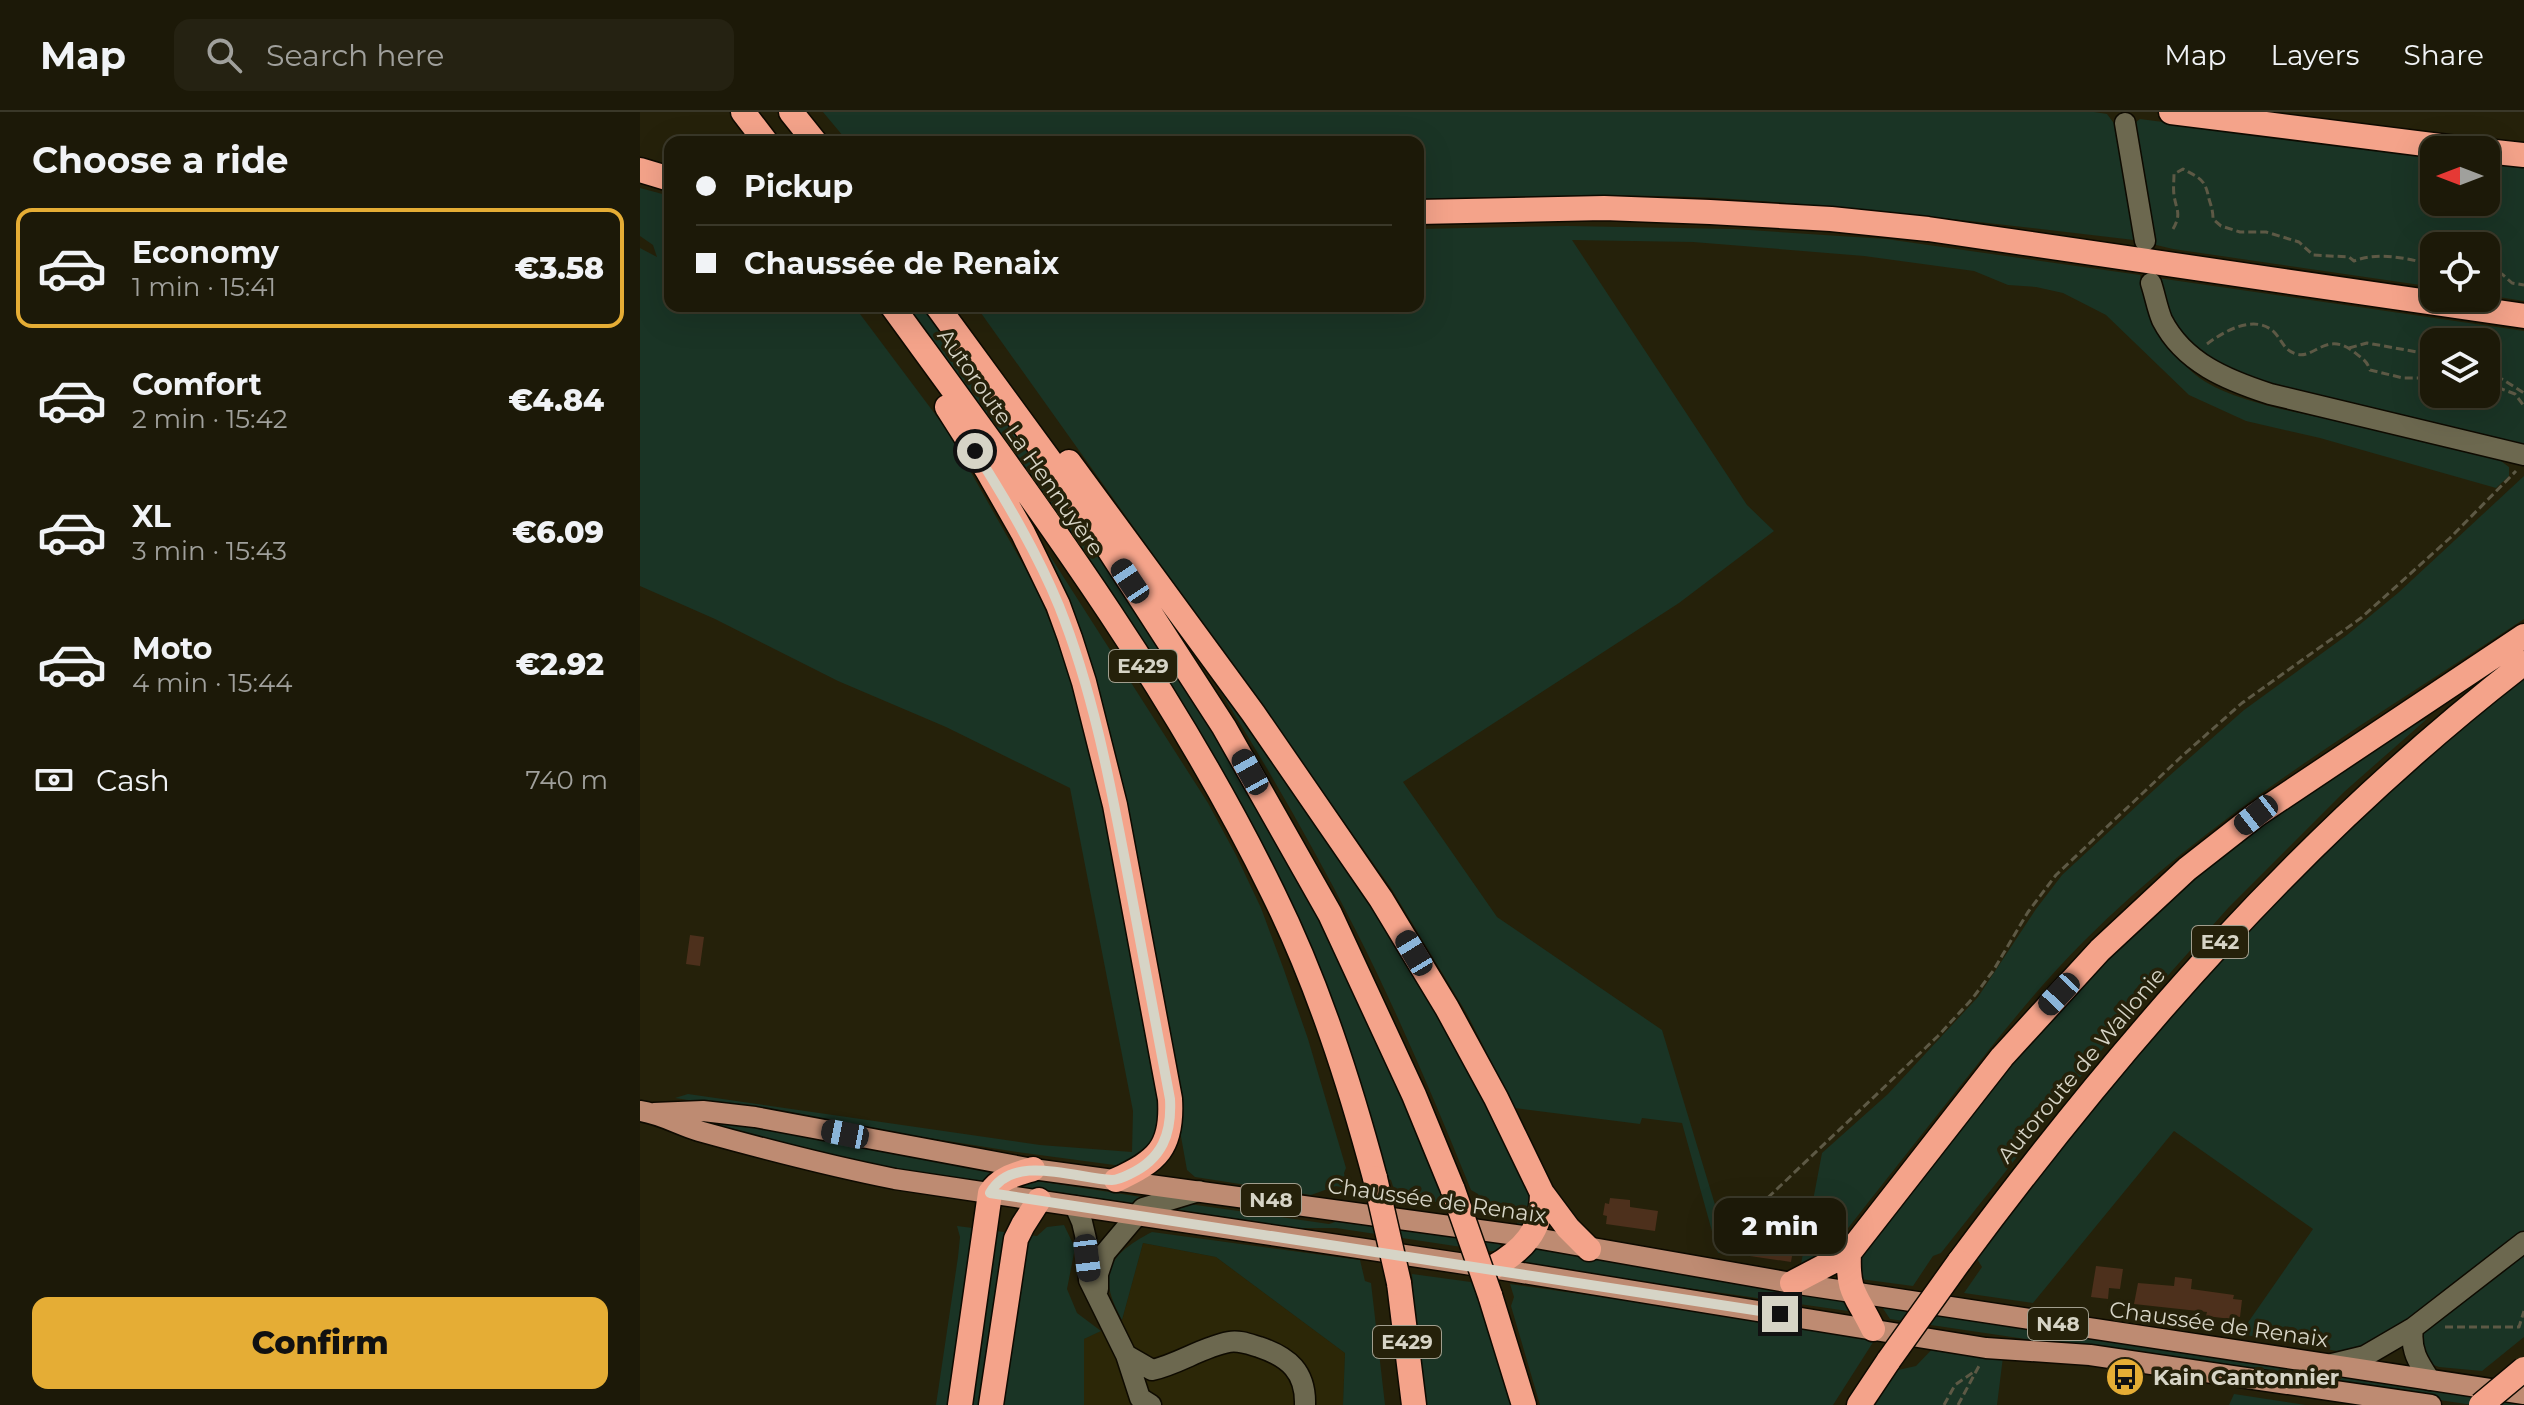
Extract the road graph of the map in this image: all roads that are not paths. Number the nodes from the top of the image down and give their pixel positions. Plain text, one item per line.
1 (743, 112) edge
2 (791, 112) edge
3 (2171, 112) edge
4 (2125, 123) dead end
5 (761, 136) edge
6 (810, 136) edge
7 (2420, 143) edge
8 (2500, 152) edge
9 (2524, 155) edge
10 (640, 170) edge
11 (664, 177) edge
12 (1424, 212) edge
13 (2145, 241) dead end
14 (2151, 283) dead end
15 (891, 312) edge
16 (893, 312) edge
17 (941, 312) edge
18 (2524, 316) edge
19 (1014, 411) junction
20 (2524, 455) edge
21 (2524, 636) edge
22 (2524, 663) edge
23 (647, 1112) edge
24 (1033, 1169) junction
25 (1116, 1180) junction
26 (1199, 1191) junction
27 (990, 1193) junction
28 (1542, 1193) junction
29 (1039, 1200) junction
30 (1075, 1206) junction
31 (1136, 1216) junction
32 (1530, 1237) junction
33 (2524, 1242) edge
34 (1589, 1249) junction
35 (1849, 1253) junction
36 (1492, 1268) junction
37 (1792, 1283) junction
38 (1852, 1292) junction
39 (1098, 1301) junction
40 (2413, 1328) junction
41 (1873, 1329) junction
42 (1126, 1355) junction
43 (2332, 1364) junction
44 (2524, 1369) edge
45 (2430, 1380) junction
46 (2524, 1394) edge
47 (1414, 1404) edge
48 (960, 1405) edge
49 (991, 1405) edge
50 (1151, 1405) edge
51 (1305, 1405) edge
52 (1524, 1405) edge
53 (1859, 1405) edge
54 (2431, 1405) edge
55 (2481, 1405) edge

1 - 5 highway
2 - 6 highway
3 - 7 highway
4 - 13 street
8 - 9 highway
10 - 11 highway
12 - 18 highway
14 - 20 street
15 - 25 highway
16 - 47 highway, Autoroute La Hennuyère / E429, bridge
17 - 19 highway, Autoroute La Hennuyère / E429
19 - 28 highway
19 - 52 highway, Autoroute La Hennuyère / E429, bridge
21 - 35 highway
22 - 53 highway, Autoroute de Wallonie / E42, bridge
23 - 24 main road, Chaussée de Renaix / N48
23 - 27 main road, Chaussée de Renaix / N48
24 - 25 main road, Chaussée de Renaix / N48
24 - 27 highway
25 - 26 main road, Chaussée de Renaix / N48
26 - 31 street
26 - 32 main road, Chaussée de Renaix / N48
27 - 29 main road, Chaussée de Renaix / N48
27 - 48 highway
28 - 32 highway
28 - 34 highway
29 - 30 main road, Chaussée de Renaix / N48
29 - 49 highway
30 - 31 main road, Chaussée de Renaix / N48
30 - 39 street
31 - 36 main road, Chaussée de Renaix / N48
31 - 39 street
32 - 34 main road, Chaussée de Renaix / N48
32 - 36 highway
33 - 40 street
34 - 37 main road, Chaussée de Renaix / N48
35 - 37 highway
35 - 38 highway
36 - 41 main road, Chaussée de Renaix / N48
37 - 38 main road, Chaussée de Renaix / N48
38 - 41 highway
38 - 43 main road, Chaussée de Renaix / N48
39 - 42 street
40 - 43 street
40 - 45 street
41 - 54 main road, Chaussée de Renaix / N48
42 - 50 street
42 - 51 street
43 - 45 main road, Chaussée de Renaix / N48
44 - 55 highway, bridge
45 - 46 main road, Chaussée de Renaix / N48

